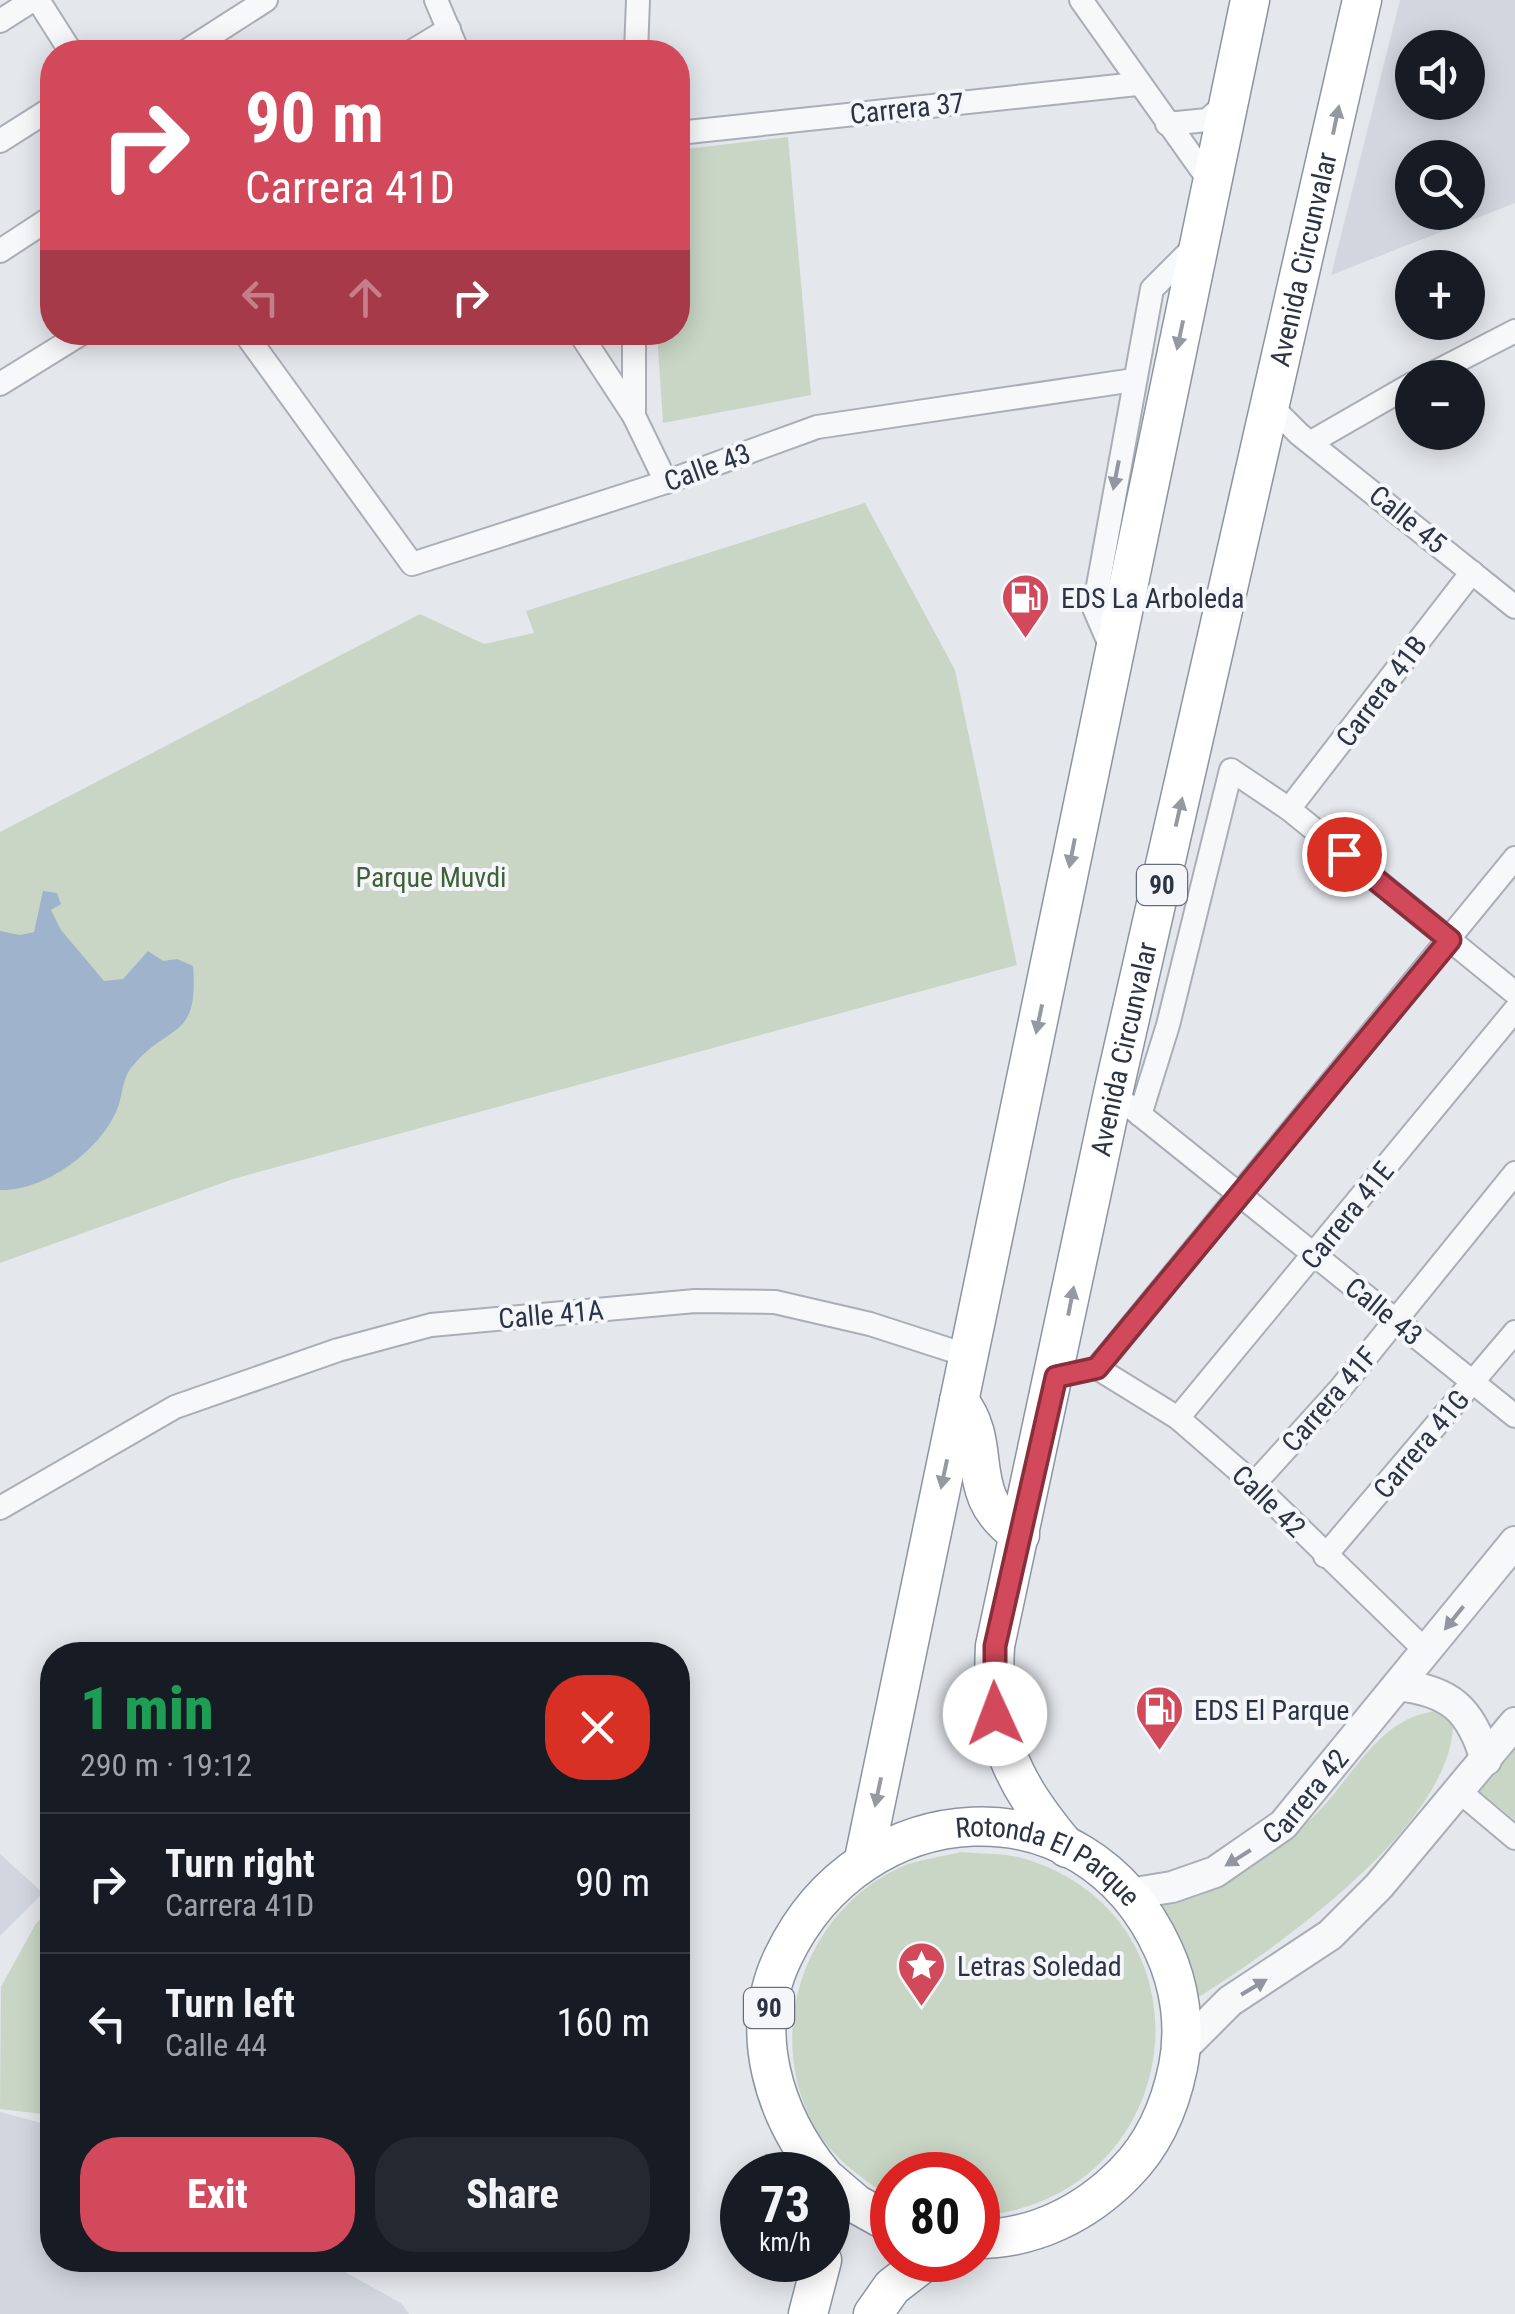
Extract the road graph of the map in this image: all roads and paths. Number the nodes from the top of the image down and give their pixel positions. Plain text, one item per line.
1 (35, 0) edge
2 (266, 0) edge
3 (436, 0) edge
4 (638, 0) edge
5 (1081, 0) edge
6 (1250, 0) edge
7 (1362, 0) edge
8 (0, 21) edge
9 (449, 29) junction
10 (63, 40) edge
11 (204, 40) edge
12 (431, 40) edge
13 (453, 40) edge
14 (636, 40) edge
15 (1137, 84) junction
16 (1229, 101) junction
17 (40, 116) edge
18 (1166, 124) junction
19 (690, 132) edge
20 (0, 141) edge
21 (1212, 186) junction
22 (40, 225) edge
23 (1200, 241) junction
24 (0, 251) edge
25 (1515, 331) edge
26 (63, 345) edge
27 (253, 345) edge
28 (588, 345) edge
29 (634, 345) edge
30 (1459, 360) edge
31 (1134, 380) junction
32 (0, 384) edge
33 (1395, 390) edge
34 (634, 416) junction
35 (1295, 428) junction
36 (666, 482) junction
37 (1472, 572) junction
38 (1515, 607) edge
39 (1114, 656) junction
40 (1290, 810) junction
41 (1515, 858) edge
42 (1450, 940) junction
43 (1515, 992) edge
44 (1515, 1010) edge
45 (1127, 1104) junction
46 (1515, 1173) edge
47 (1238, 1193) junction
48 (1314, 1255) junction
49 (1396, 1321) junction
50 (1515, 1332) edge
51 (969, 1356) junction
52 (1097, 1368) junction
53 (1056, 1377) junction
54 (1473, 1383) junction
55 (959, 1401) junction
56 (1515, 1416) edge
57 (1178, 1418) junction
58 (1254, 1484) junction
59 (0, 1508) edge
60 (1020, 1535) junction
61 (1515, 1542) edge
62 (1326, 1556) junction
63 (1428, 1652) junction
64 (1398, 1685) junction
65 (1515, 1723) edge
66 (1486, 1760) junction
67 (1459, 1791) junction
68 (1515, 1838) edge
69 (1067, 1848) junction
70 (864, 1859) junction
71 (1129, 1894) junction
72 (1181, 2050) junction
73 (803, 2152) edge
74 (1000, 2237) edge
75 (816, 2282) edge
76 (900, 2282) edge
77 (808, 2314) edge
78 (873, 2314) edge

1 - 8 street
1 - 10 street
2 - 11 street
3 - 9 street
4 - 14 street
5 - 15 street
6 - 16 highway
35 -> 7 highway, Avenida Circunvalar / 90
9 - 12 street
9 - 13 street
15 - 18 street
15 - 19 street, Carrera 37
16 - 18 street
16 - 21 highway
17 - 20 street
18 - 21 street
21 - 23 highway
22 - 24 street
23 - 31 street
23 -> 39 highway
25 - 30 street
26 - 32 street
27 - 36 street, Calle 43
28 - 34 street
29 - 34 street
31 - 36 street, Calle 43
31 -> 39 street
33 - 35 street
34 - 36 street
35 - 37 street, Calle 45
45 -> 35 highway, Avenida Circunvalar / 90
37 - 38 street, Calle 45
37 - 40 street, Carrera 41B
39 -> 51 highway
40 - 42 street
40 - 45 street
41 - 42 street
42 - 43 street
42 - 47 street
44 - 48 street, Carrera 41E
45 - 47 street, Calle 43
53 -> 45 highway, Avenida Circunvalar / 90
46 - 49 street, Carrera 41F
47 - 48 street, Calle 43
47 - 52 street
48 - 49 street, Calle 43
48 - 57 street, Carrera 41E
49 - 54 street, Calle 43
49 - 58 street, Carrera 41F
50 - 54 street, Carrera 41G
51 - 55 highway
51 - 59 street, Calle 41A
52 - 53 street
52 - 57 street, Calle 42
53 - 60 highway, Avenida Circunvalar / 90
54 - 56 street, Calle 43
54 - 62 street, Carrera 41G
55 - 60 highway
55 -> 70 highway
57 - 58 street, Calle 42
58 - 62 street, Calle 42
60 - 69 highway, Avenida Circunvalar / 90
61 -> 63 street, Carrera 42
62 - 63 street, Calle 42
63 - 64 street, Carrera 42
64 - 66 street
64 -> 71 street, Carrera 42
65 - 66 street
66 - 67 street
67 - 68 street
72 -> 67 street
69 - 70 highway, Rotonda El Parque / 90
69 - 71 highway, Rotonda El Parque / 90
70 - 73 highway, Rotonda El Parque / 90
71 - 72 highway, Rotonda El Parque / 90
72 - 74 highway, Rotonda El Parque / 90
75 - 77 highway
76 - 78 highway

